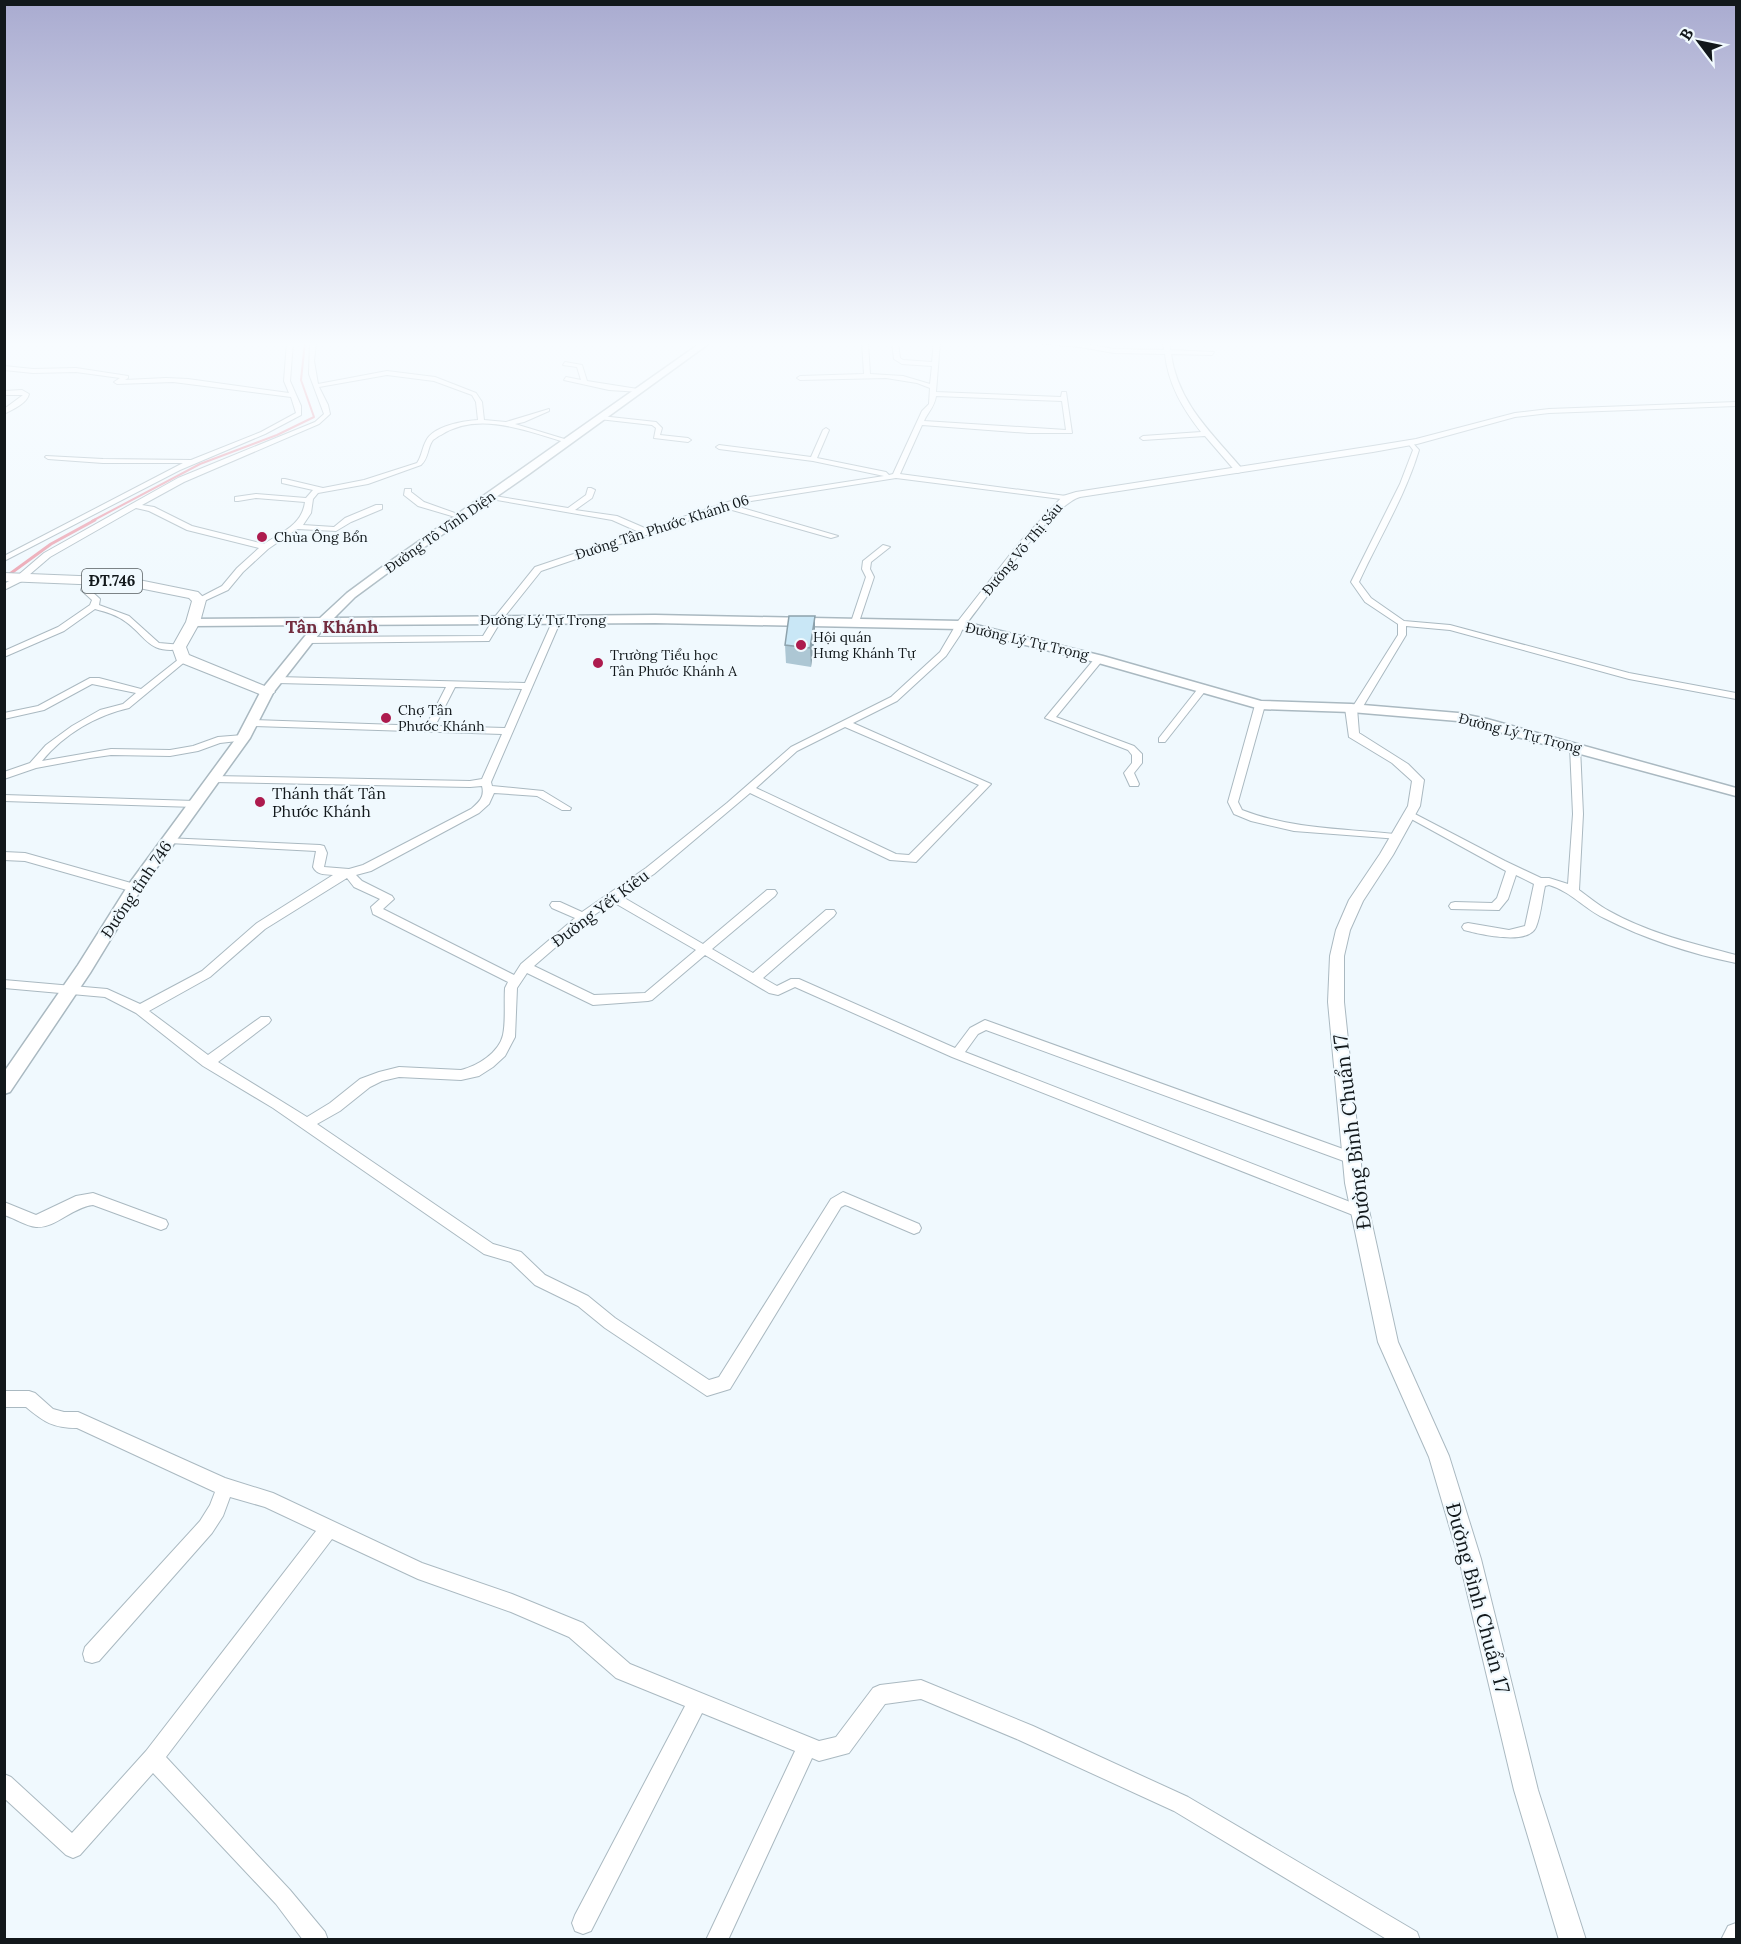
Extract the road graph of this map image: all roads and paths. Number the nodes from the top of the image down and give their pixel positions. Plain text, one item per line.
1 (260, 433) edge
2 (293, 433) edge
3 (439, 433) edge
4 (538, 433) edge
5 (580, 433) edge
6 (657, 433) edge
7 (825, 433) edge
8 (915, 433) edge
9 (1446, 433) edge
10 (1207, 434) joint
11 (1143, 438) dead end
12 (688, 440) dead end
13 (568, 441) junction
14 (1410, 442) junction
15 (719, 447) dead end
16 (48, 457) dead end
17 (813, 459) junction
18 (192, 461) junction
19 (1240, 471) junction
20 (895, 476) junction
21 (285, 481) dead end
22 (320, 489) junction
23 (591, 490) dead end
24 (408, 491) dead end
25 (491, 497) junction
26 (1066, 498) junction
27 (238, 500) dead end
28 (309, 500) junction
29 (723, 505) junction
30 (135, 506) junction
31 (379, 507) dead end
32 (569, 511) junction
33 (462, 517) junction
34 (296, 527) junction
35 (644, 531) junction
36 (834, 536) dead end
37 (265, 547) junction
38 (886, 547) dead end
39 (4, 559) edge
40 (4, 577) edge
41 (21, 578) junction
42 (89, 580) junction
43 (4, 588) edge
44 (200, 600) junction
45 (94, 606) junction
46 (497, 620) junction
47 (557, 620) junction
48 (323, 621) junction
49 (193, 622) junction
50 (855, 622) junction
51 (1402, 624) junction
52 (960, 625) junction
53 (309, 640) junction
54 (181, 653) junction
55 (4, 654) edge
56 (1099, 659) junction
57 (452, 684) junction
58 (272, 686) junction
59 (528, 686) junction
60 (1203, 688) junction
61 (143, 692) junction
62 (1737, 696) edge
63 (1260, 705) junction
64 (1354, 708) junction
65 (4, 716) edge
66 (252, 723) junction
67 (844, 723) junction
68 (429, 729) junction
69 (508, 731) junction
70 (243, 738) junction
71 (1162, 740) dead end
72 (1575, 747) junction
73 (34, 765) junction
74 (4, 776) edge
75 (212, 779) junction
76 (1134, 784) dead end
77 (487, 786) junction
78 (749, 789) junction
79 (1737, 792) edge
80 (4, 798) edge
81 (195, 804) junction
82 (566, 808) dead end
83 (1409, 815) junction
84 (1395, 837) junction
85 (169, 840) junction
86 (4, 856) edge
87 (1512, 869) junction
88 (349, 873) junction
89 (1540, 882) junction
90 (134, 888) junction
91 (1573, 891) junction
92 (771, 893) dead end
93 (614, 897) junction
94 (556, 905) dead end
95 (1455, 906) dead end
96 (830, 913) dead end
97 (582, 917) junction
98 (1468, 927) dead end
99 (702, 950) junction
100 (1737, 959) edge
101 (525, 967) junction
102 (754, 979) junction
103 (516, 981) junction
104 (4, 984) edge
105 (70, 990) junction
106 (140, 1010) junction
107 (265, 1020) dead end
108 (957, 1054) junction
109 (208, 1062) junction
110 (4, 1087) edge
111 (306, 1124) junction
112 (1352, 1158) junction
113 (4, 1208) edge
114 (1358, 1211) junction
115 (161, 1224) dead end
116 (914, 1228) dead end
117 (4, 1399) edge
118 (222, 1486) junction
119 (329, 1529) junction
120 (92, 1654) dead end
121 (698, 1701) junction
122 (807, 1746) junction
123 (153, 1758) junction
124 (4, 1784) edge
125 (583, 1923) dead end
126 (1737, 1934) edge
127 (317, 1940) edge
128 (717, 1940) edge
129 (1409, 1940) edge
130 (1573, 1940) edge
131 (1732, 1940) edge

1 - 18 street
2 - 30 street
3 - 22 street
4 - 13 street
5 - 13 main road, Đường Tô Vĩnh Diện
6 - 12 street
7 - 17 street
8 - 20 street
9 - 14 street, Đường Võ Thị Sáu
10 - 11 street
10 - 19 street
13 - 25 main road, Đường Tô Vĩnh Diện
14 - 19 street, Đường Võ Thị Sáu
14 - 51 street
15 - 17 street
16 - 18 street
17 - 20 street
18 - 39 street
19 - 26 street, Đường Võ Thị Sáu
20 - 26 street, Đường Tân Phước Khánh 06
20 - 29 street, Đường Tân Phước Khánh 06
21 - 22 street
22 - 28 street
23 - 32 street
24 - 33 street
25 - 32 street
25 - 33 main road, Đường Tô Vĩnh Diện
26 - 52 street, Đường Võ Thị Sáu
27 - 28 street
28 - 34 street
29 - 35 street, Đường Tân Phước Khánh 06
29 - 36 street
30 - 37 street
30 - 41 street
31 - 34 street
32 - 35 street
33 - 48 main road, Đường Tô Vĩnh Diện
34 - 37 street
35 - 46 street, Đường Tân Phước Khánh 06
37 - 44 street
38 - 50 street
40 - 41 main road, ĐT.746
41 - 42 main road, ĐT.746
41 - 43 street
42 - 44 main road, ĐT.746
42 - 45 street
44 - 49 main road
45 - 54 street
45 - 55 street
46 - 47 main road, Đường Lý Tự Trọng
46 - 48 main road, Đường Lý Tự Trọng
46 - 53 street, Đường Tân Phước Khánh 06
47 - 50 main road, Đường Lý Tự Trọng
47 - 59 street
48 - 49 main road, Đường Lý Tự Trọng
48 - 53 main road, Đường tỉnh 746
49 - 54 main road
50 - 52 main road, Đường Lý Tự Trọng
51 - 62 street
51 - 64 street
52 - 56 main road, Đường Lý Tự Trọng
52 - 67 street, Đường Yết Kiêu
53 - 58 main road, Đường tỉnh 746
54 - 58 main road
54 - 61 street
56 - 60 main road, Đường Lý Tự Trọng
56 - 76 street
57 - 58 street
57 - 59 street
57 - 68 street
58 - 66 main road, Đường tỉnh 746
59 - 69 street
60 - 63 main road, Đường Lý Tự Trọng
60 - 71 street
61 - 65 street
61 - 73 street
63 - 64 main road, Đường Lý Tự Trọng
63 - 84 street
64 - 72 main road, Đường Lý Tự Trọng
64 - 83 street, Đường Bình Chuẩn 17
66 - 68 street
66 - 70 main road, Đường tỉnh 746
67 - 78 street, Đường Yết Kiêu
67 - 78 street
68 - 69 street
69 - 77 street
70 - 73 street
70 - 75 main road, Đường tỉnh 746
72 - 79 main road, Đường Lý Tự Trọng
72 - 91 street
73 - 74 street
75 - 77 street
75 - 81 main road, Đường tỉnh 746
77 - 82 street
77 - 88 street
78 - 93 street, Đường Yết Kiêu
80 - 81 street
81 - 85 main road, Đường tỉnh 746
83 - 84 street, Đường Bình Chuẩn 17
83 - 87 street
84 - 112 street, Đường Bình Chuẩn 17
85 - 88 street
85 - 90 main road, Đường tỉnh 746
86 - 90 street
87 - 89 street
87 - 95 street
88 - 103 street
88 - 106 street
89 - 91 street
89 - 98 street
90 - 105 main road, Đường tỉnh 746
91 - 100 street
92 - 99 street
93 - 97 street, Đường Yết Kiêu
93 - 99 street
94 - 97 street
96 - 102 street
97 - 101 street, Đường Yết Kiêu
99 - 101 street
99 - 102 street
101 - 103 street, Đường Yết Kiêu
102 - 108 street
103 - 111 street, Đường Yết Kiêu
104 - 105 street
105 - 106 street
105 - 110 main road, Đường tỉnh 746
106 - 109 street
107 - 109 street
108 - 112 street
108 - 114 street
109 - 111 street
111 - 116 street
112 - 114 street, Đường Bình Chuẩn 17
113 - 115 street
114 - 130 street, Đường Bình Chuẩn 17
117 - 118 street
118 - 119 street
118 - 120 street
119 - 121 street
119 - 123 street
121 - 122 street
121 - 125 street
122 - 128 street
122 - 129 street
123 - 124 street
123 - 127 street
126 - 131 street

